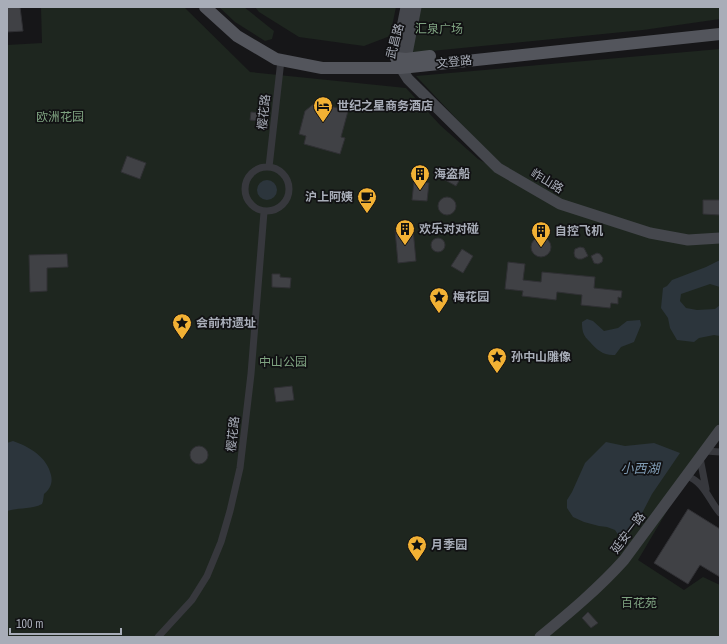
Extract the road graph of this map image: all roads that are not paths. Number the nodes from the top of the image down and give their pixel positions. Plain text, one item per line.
1 (205, 7) edge
2 (406, 7) edge
3 (416, 7) edge
4 (720, 27) edge
5 (720, 34) edge
6 (281, 60) junction
7 (401, 62) junction
8 (269, 167) junction
9 (264, 212) junction
10 (720, 238) edge
11 (720, 430) edge
12 (720, 452) edge
13 (703, 454) junction
14 (686, 476) junction
15 (707, 493) junction
16 (720, 514) edge
17 (158, 637) edge
18 (540, 637) edge

1 - 6 main road, 文登路
2 - 7 street, 武昌路
3 - 7 street, 武昌路
4 - 7 main road, 文登路
5 - 7 main road, 文登路
6 - 7 main road, 文登路
6 - 8 street, 樱花路
7 - 10 street, 岞山路
8 - 9 street
8 - 9 street
9 - 17 street, 樱花路
11 - 13 street, 延安一路
12 - 13 street
13 - 14 street, 延安一路
13 - 15 street
14 - 15 street
14 - 18 street, 延安一路
15 - 16 street

